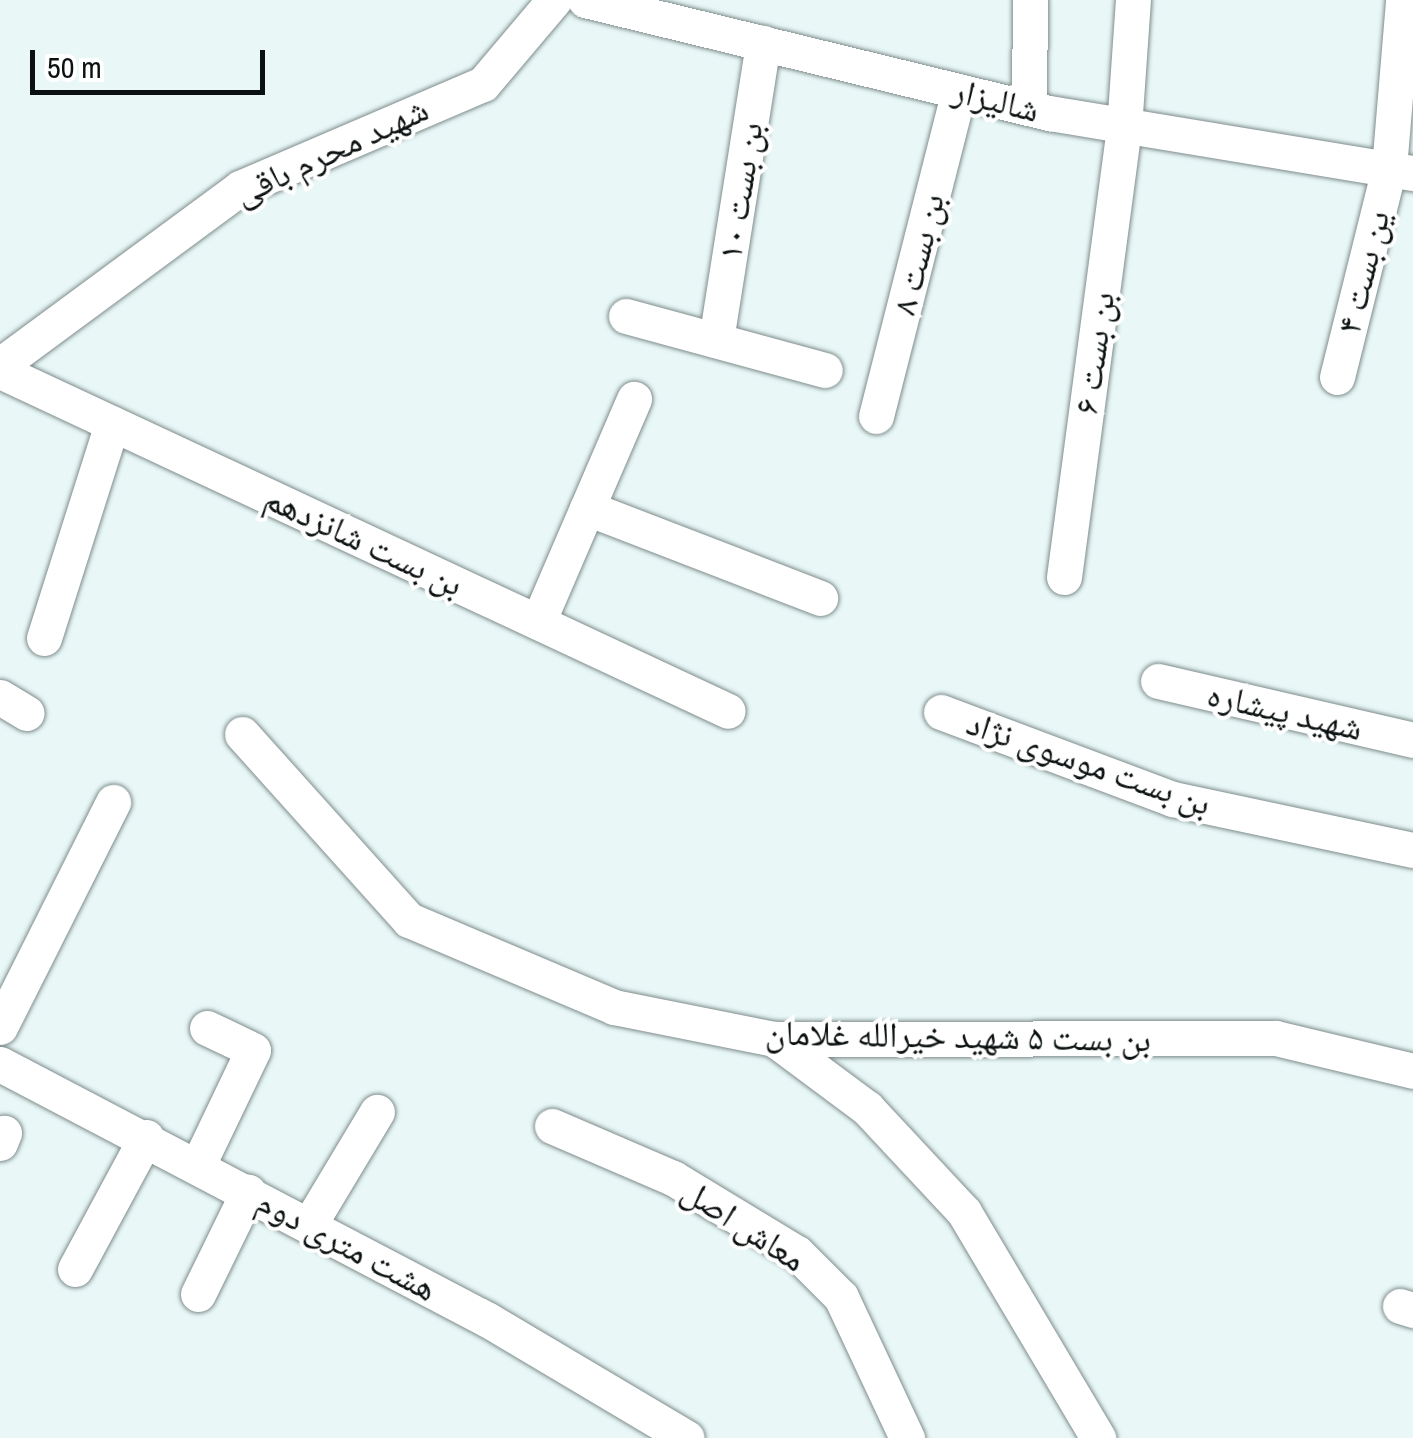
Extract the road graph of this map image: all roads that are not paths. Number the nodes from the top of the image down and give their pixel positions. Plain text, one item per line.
1 (554, 0) edge
2 (585, 0) edge
3 (1030, 0) edge
4 (1132, 0) edge
5 (1402, 0) edge
6 (655, 8) edge
7 (763, 43) junction
8 (959, 91) junction
9 (1029, 108) junction
10 (1124, 128) junction
11 (1401, 170) edge
12 (626, 316) dead end
13 (716, 340) junction
14 (0, 368) edge
15 (825, 370) dead end
16 (1337, 377) dead end
17 (634, 399) dead end
18 (876, 416) dead end
19 (112, 423) junction
20 (587, 508) junction
21 (1064, 577) dead end
22 (820, 598) dead end
23 (538, 622) junction
24 (44, 638) dead end
25 (1158, 681) dead end
26 (728, 711) dead end
27 (942, 712) dead end
28 (242, 734) dead end
29 (1413, 740) edge
30 (113, 802) dead end
31 (1413, 850) edge
32 (0, 1027) edge
33 (207, 1028) dead end
34 (774, 1039) junction
35 (0, 1064) edge
36 (1413, 1071) edge
37 (377, 1112) dead end
38 (552, 1126) dead end
39 (146, 1137) junction
40 (198, 1165) junction
41 (248, 1192) junction
42 (310, 1225) junction
43 (75, 1269) dead end
44 (198, 1294) dead end
45 (687, 1438) edge
46 (906, 1438) edge
47 (1098, 1438) edge

1 - 14 street, شهید محرم باقی
2 - 6 street, شالیزار
3 - 9 street
4 - 10 street, بن بست ۶
5 - 11 street, ین بست ۴
6 - 7 street, شالیزار
7 - 8 street, شالیزار
7 - 13 street, بن بست ۱۰
8 - 9 street, شالیزار
8 - 18 street, بن بست ۸
9 - 10 street, شالیزار
10 - 11 street, شالیزار
10 - 21 street, بن بست ۶
11 - 16 street, ین بست ۴
12 - 13 street
13 - 15 street
14 - 19 street, بن بست شانزدهم
17 - 20 street
19 - 23 street, بن بست شانزدهم
19 - 24 street
20 - 22 street
20 - 23 street
23 - 26 street, بن بست شانزدهم
25 - 29 street, شهید پیشاره
27 - 31 street, بن بست موسوی نژاد
28 - 34 street, بن بست ۵ شهید خیرالله غلامان
30 - 32 street
33 - 40 street
34 - 36 street, بن بست ۵ شهید خیرالله غلامان
34 - 47 street
35 - 39 street, هشت متری دوم
37 - 42 street
38 - 46 street, معاش اصل
39 - 40 street, هشت متری دوم
39 - 43 street
40 - 41 street, هشت متری دوم
41 - 42 street, هشت متری دوم
41 - 44 street
42 - 45 street, هشت متری دوم

